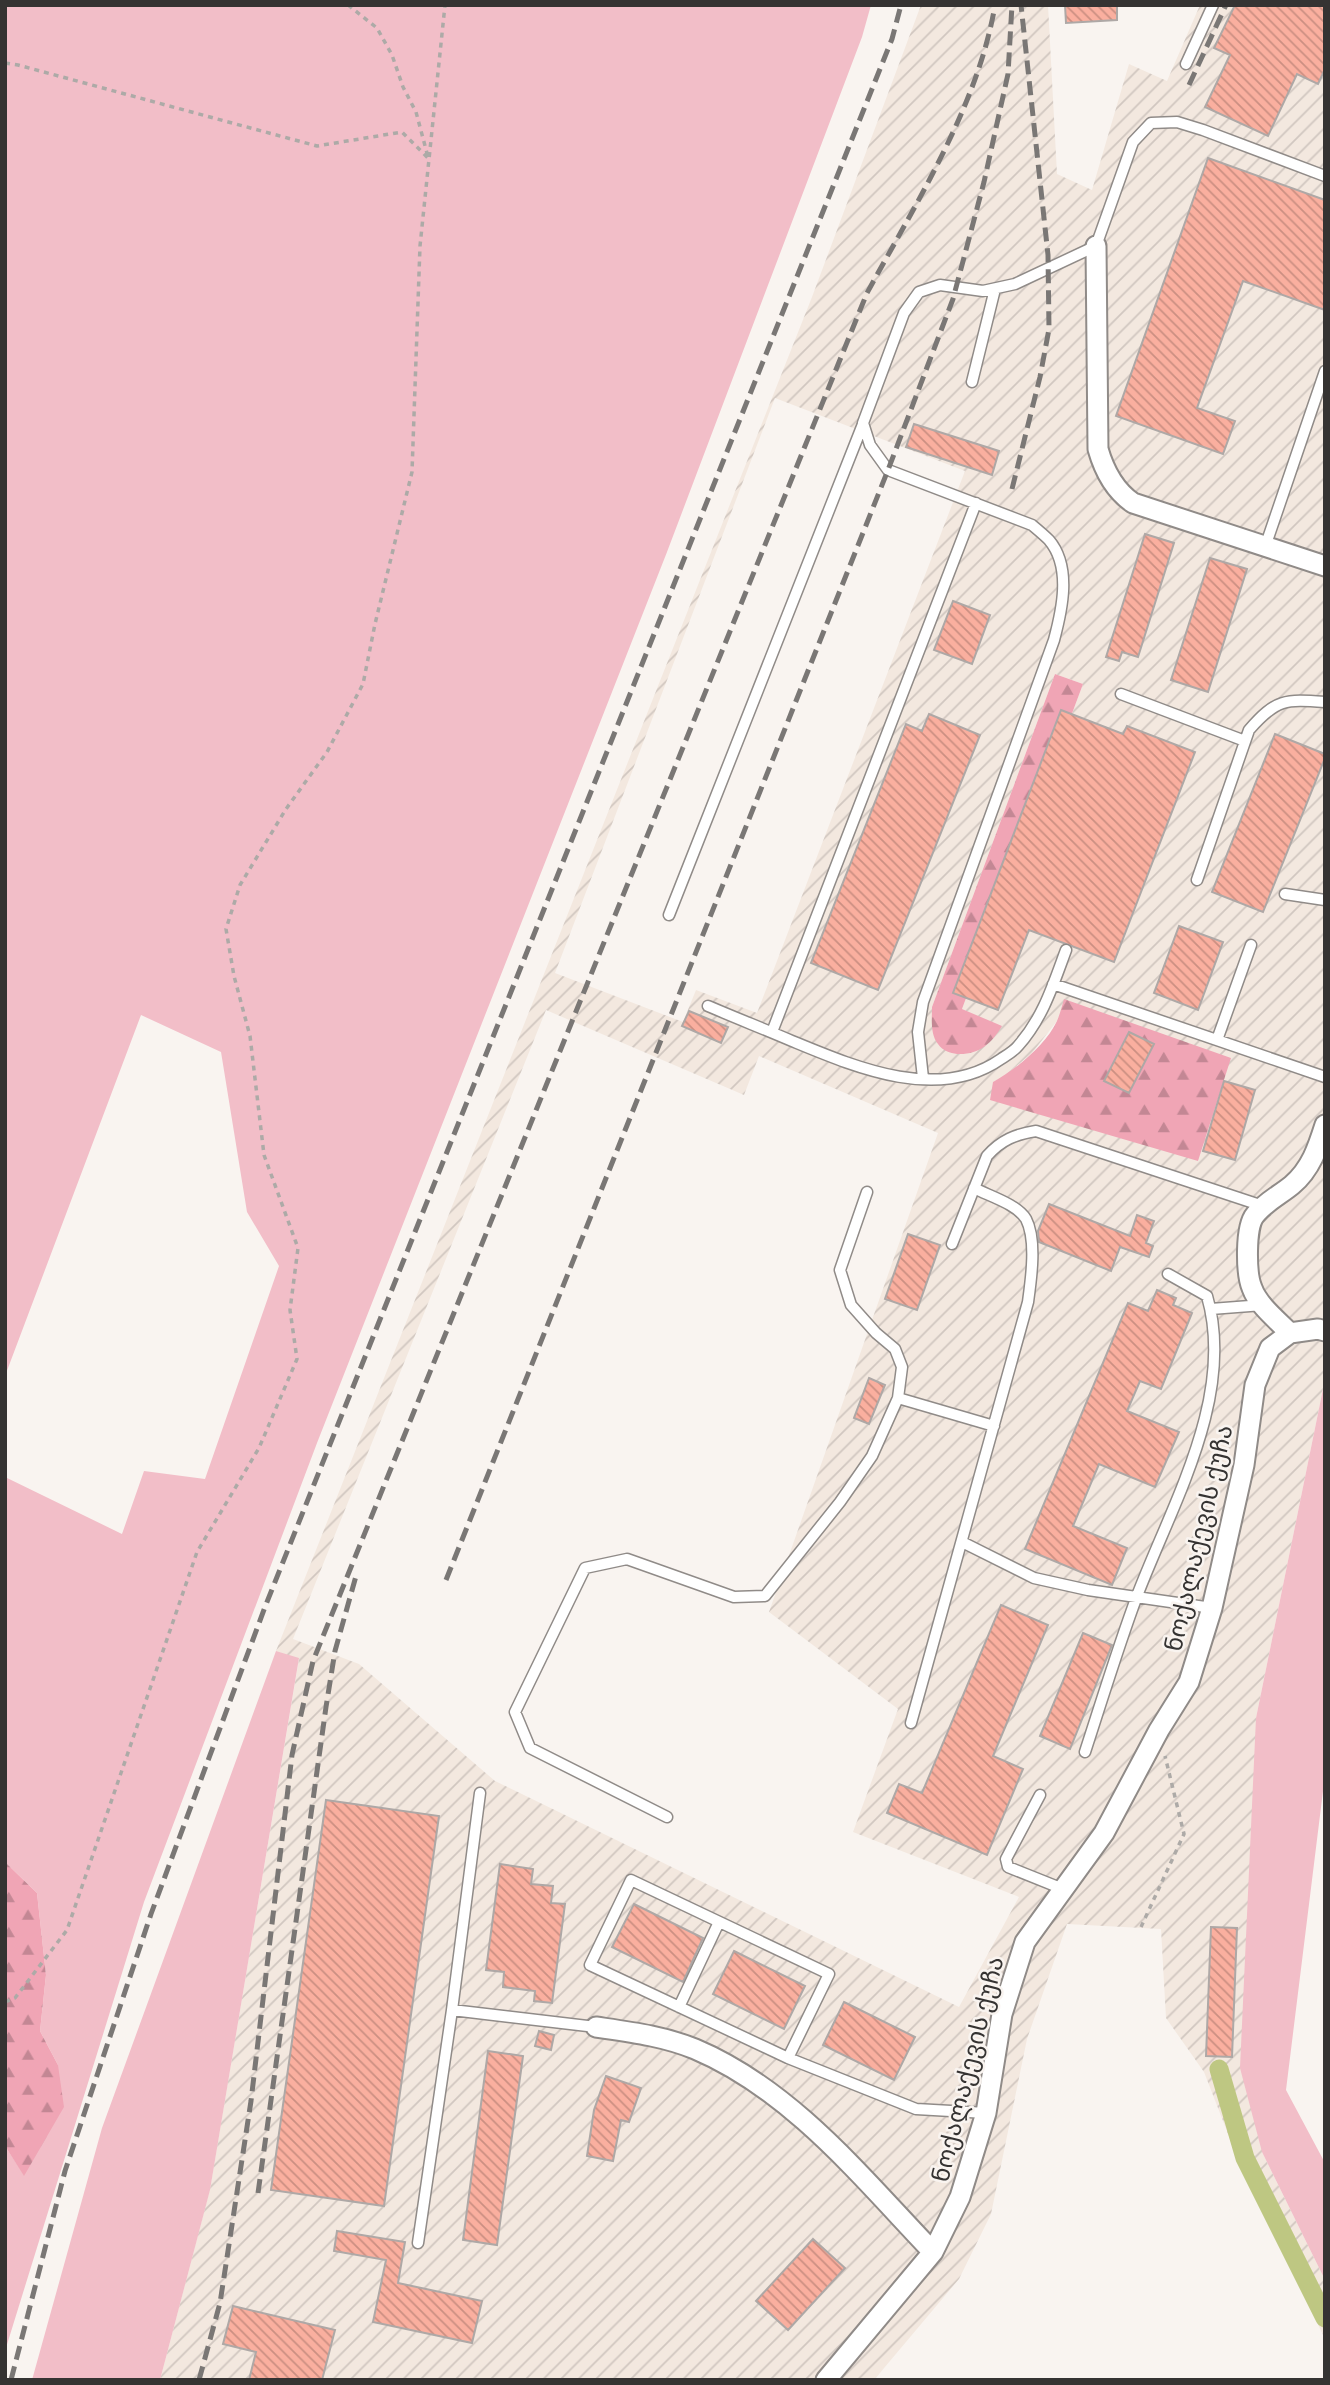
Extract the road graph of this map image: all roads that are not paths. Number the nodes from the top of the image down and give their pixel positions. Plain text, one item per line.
1 (1213, 5) edge
2 (1186, 64) dead end
3 (1325, 176) edge
4 (1096, 246) junction
5 (995, 289) junction
6 (1325, 371) edge
7 (972, 383) dead end
8 (863, 423) junction
9 (976, 503) junction
10 (1265, 547) junction
11 (1325, 566) edge
12 (1121, 694) dead end
13 (1325, 702) edge
14 (1245, 741) junction
15 (1197, 880) dead end
16 (1285, 894) dead end
17 (1325, 900) edge
18 (669, 915) dead end
19 (1251, 945) dead end
20 (1066, 950) dead end
21 (1053, 984) junction
22 (708, 1006) dead end
23 (772, 1032) junction
24 (1217, 1040) junction
25 (1325, 1077) edge
26 (923, 1078) junction
27 (1325, 1125) edge
28 (974, 1188) junction
29 (867, 1192) dead end
30 (1263, 1206) junction
31 (952, 1244) dead end
32 (1168, 1274) dead end
33 (1263, 1305) junction
34 (1211, 1309) junction
35 (1325, 1331) edge
36 (1290, 1333) junction
37 (898, 1398) junction
38 (994, 1426) junction
39 (962, 1542) junction
40 (1137, 1597) junction
41 (1212, 1608) junction
42 (912, 1723) dead end
43 (1085, 1752) dead end
44 (480, 1793) dead end
45 (1040, 1795) dead end
46 (667, 1817) dead end
47 (1063, 1889) junction
48 (719, 1922) junction
49 (679, 2007) junction
50 (452, 2010) junction
51 (596, 2027) joint
52 (788, 2058) junction
53 (986, 2113) junction
54 (418, 2244) dead end
55 (933, 2252) junction
56 (826, 2380) edge

1 - 2 lane
3 - 4 lane
4 - 5 lane
4 - 10 street
5 - 7 lane
5 - 8 lane
6 - 10 lane
8 - 9 lane
8 - 18 lane
9 - 23 lane
9 - 26 lane
10 - 11 street
12 - 14 lane
13 - 14 lane
14 - 15 lane
16 - 17 lane
19 - 24 lane
20 - 21 lane
21 - 24 lane
21 - 26 lane
22 - 23 lane
23 - 26 lane
24 - 25 lane
27 - 30 street
28 - 30 lane
28 - 31 lane
28 - 38 lane
29 - 37 lane
30 - 33 street
32 - 34 lane
33 - 34 lane
33 - 36 street
34 - 40 lane
35 - 36 street
36 - 41 street, ნოქალაქევის ქუჩა
37 - 38 lane
37 - 46 lane
38 - 39 lane
39 - 40 lane
39 - 42 lane
40 - 41 lane
40 - 43 lane
41 - 47 street, ნოქალაქევის ქუჩა
44 - 50 lane
45 - 47 lane
47 - 53 street, ნოქალაქევის ქუჩა
48 - 49 lane
48 - 49 lane
48 - 52 lane
49 - 52 lane
50 - 51 lane
50 - 54 lane
51 - 55 street
52 - 53 lane
53 - 55 street, ნოქალაქევის ქუჩა
55 - 56 street, ნოქალაქევის ქუჩა

